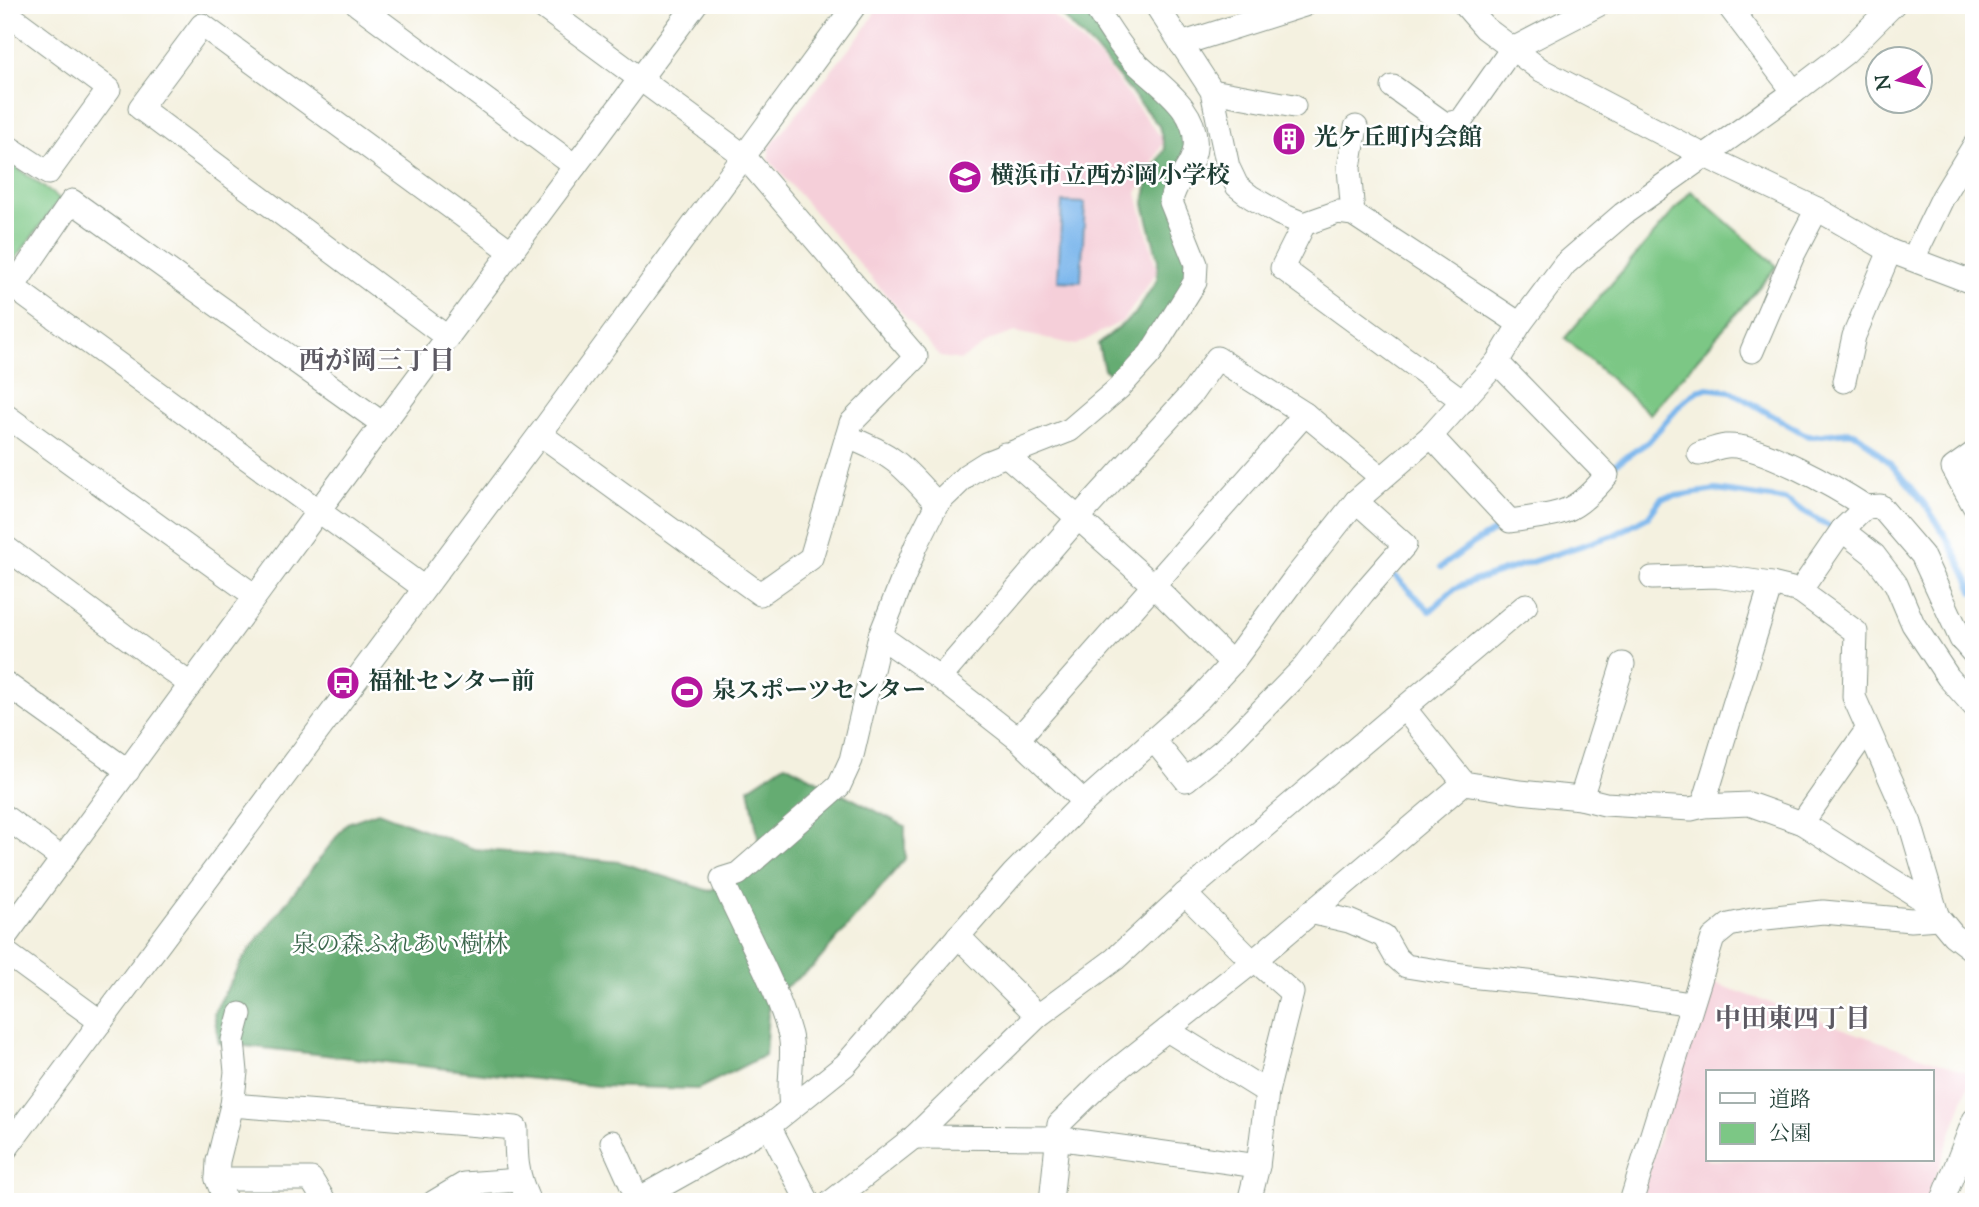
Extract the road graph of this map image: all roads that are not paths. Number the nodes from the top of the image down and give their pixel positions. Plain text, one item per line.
1 (358, 5) edge
2 (540, 5) edge
3 (695, 5) edge
4 (855, 5) edge
5 (1094, 5) edge
6 (1156, 5) edge
7 (1304, 5) edge
8 (1465, 5) edge
9 (1598, 5) edge
10 (1728, 5) edge
11 (1893, 5) edge
12 (5, 12) edge
13 (1181, 44) junction
14 (1511, 50) junction
15 (642, 78) junction
16 (1393, 87) dead end
17 (1212, 91) junction
18 (1794, 92) junction
19 (1294, 106) dead end
20 (1356, 127) dead end
21 (5, 145) edge
22 (1974, 146) edge
23 (743, 155) junction
24 (1703, 155) junction
25 (575, 166) junction
26 (1818, 209) junction
27 (1353, 214) junction
28 (1304, 224) junction
29 (1890, 251) junction
30 (512, 252) junction
31 (1913, 259) junction
32 (1974, 284) edge
33 (1520, 324) junction
34 (448, 338) junction
35 (1752, 351) dead end
36 (1497, 362) junction
37 (1844, 380) dead end
38 (1463, 401) junction
39 (1305, 414) junction
40 (5, 415) edge
41 (383, 424) junction
42 (540, 434) junction
43 (1431, 436) junction
44 (847, 437) junction
45 (1974, 453) edge
46 (1005, 454) junction
47 (1699, 454) dead end
48 (1382, 478) junction
49 (1356, 501) junction
50 (937, 504) junction
51 (1974, 506) edge
52 (1866, 507) junction
53 (318, 510) junction
54 (1078, 518) junction
55 (1842, 530) junction
56 (5, 547) edge
57 (1652, 578) dead end
58 (1153, 584) junction
59 (1771, 584) junction
60 (424, 588) junction
61 (1800, 591) junction
62 (256, 596) junction
63 (1526, 605) dead end
64 (880, 636) junction
65 (1974, 654) edge
66 (1232, 663) junction
67 (1623, 664) dead end
68 (940, 678) junction
69 (5, 683) edge
70 (191, 685) junction
71 (1945, 693) dead end
72 (1404, 708) junction
73 (1973, 716) edge
74 (1867, 730) junction
75 (1018, 739) junction
76 (1153, 739) junction
77 (128, 771) junction
78 (1464, 783) junction
79 (1581, 798) junction
80 (1084, 802) junction
81 (1703, 806) junction
82 (5, 817) edge
83 (1802, 823) junction
84 (63, 859) junction
85 (1185, 894) junction
86 (1310, 912) junction
87 (1938, 918) junction
88 (958, 936) junction
89 (5, 937) edge
90 (1974, 951) edge
91 (5, 952) edge
92 (1255, 960) junction
93 (1691, 1004) junction
94 (240, 1014) dead end
95 (1038, 1016) junction
96 (101, 1022) junction
97 (1167, 1030) junction
98 (1267, 1092) junction
99 (232, 1105) junction
100 (791, 1106) junction
101 (769, 1126) junction
102 (1972, 1131) edge
103 (914, 1137) junction
104 (1056, 1138) junction
105 (612, 1142) dead end
106 (5, 1150) edge
107 (1258, 1166) junction
108 (217, 1179) junction
109 (519, 1180) junction
110 (637, 1201) edge
111 (226, 1202) edge
112 (325, 1202) edge
113 (434, 1202) edge
114 (529, 1202) edge
115 (808, 1202) edge
116 (831, 1202) edge
117 (1051, 1202) edge
118 (1249, 1202) edge
119 (1631, 1202) edge
120 (1942, 1202) edge

1 - 25 street
2 - 15 street
3 - 15 street
4 - 23 street
5 - 46 street
6 - 13 street
7 - 13 street
8 - 14 street
9 - 14 street
10 - 18 street
11 - 18 street
12 - 21 street
13 - 17 street
14 - 16 street
14 - 24 street
15 - 23 street
15 - 25 street
17 - 19 street
17 - 28 street
18 - 24 street
20 - 27 street
22 - 31 street
23 - 42 street
23 - 44 street
24 - 26 street
24 - 33 street
25 - 30 street
26 - 29 street
26 - 35 street
27 - 28 street
27 - 33 street
28 - 38 street
29 - 31 street
29 - 37 street
30 - 34 street
30 - 34 street
31 - 32 street
33 - 36 street
34 - 41 street
36 - 38 street
36 - 43 street
38 - 43 street
39 - 48 street
39 - 54 street
39 - 58 street
40 - 62 street
41 - 53 street
41 - 53 street
42 - 44 street
42 - 60 street
43 - 48 street
44 - 50 street
45 - 51 street
46 - 50 street
46 - 54 street
47 - 52 street
48 - 49 street
49 - 66 street
49 - 76 street
50 - 64 street
52 - 55 street
52 - 65 street
53 - 60 street
53 - 62 street
54 - 58 street
54 - 68 street
55 - 61 street
55 - 73 street
56 - 70 street
57 - 59 street
58 - 66 street
58 - 75 street
59 - 61 street
59 - 81 street
60 - 96 street
61 - 74 street
62 - 70 street
63 - 72 street
64 - 68 street
64 - 100 street
66 - 76 street
67 - 79 street
68 - 75 street
69 - 77 street
70 - 77 street
71 - 73 street
72 - 78 street
72 - 85 street
74 - 83 street
74 - 87 street
75 - 80 street
76 - 80 street
77 - 84 street
78 - 79 street
78 - 86 street
79 - 81 street
80 - 88 street
81 - 83 street
82 - 84 street
83 - 87 street
84 - 89 street
85 - 92 street
85 - 95 street
86 - 92 street
86 - 93 street
87 - 90 street
87 - 93 street
88 - 95 street
88 - 100 street
91 - 96 street
92 - 97 street
92 - 98 street
93 - 119 street
94 - 99 street
95 - 103 street
96 - 106 street
97 - 98 street
97 - 104 street
98 - 107 street
99 - 108 street
99 - 109 street
100 - 101 street
101 - 110 street
101 - 115 street
102 - 120 street
103 - 104 street
103 - 116 street
104 - 107 street
104 - 117 street
105 - 110 street
107 - 118 street
108 - 111 street
108 - 112 street
109 - 113 street
109 - 114 street

